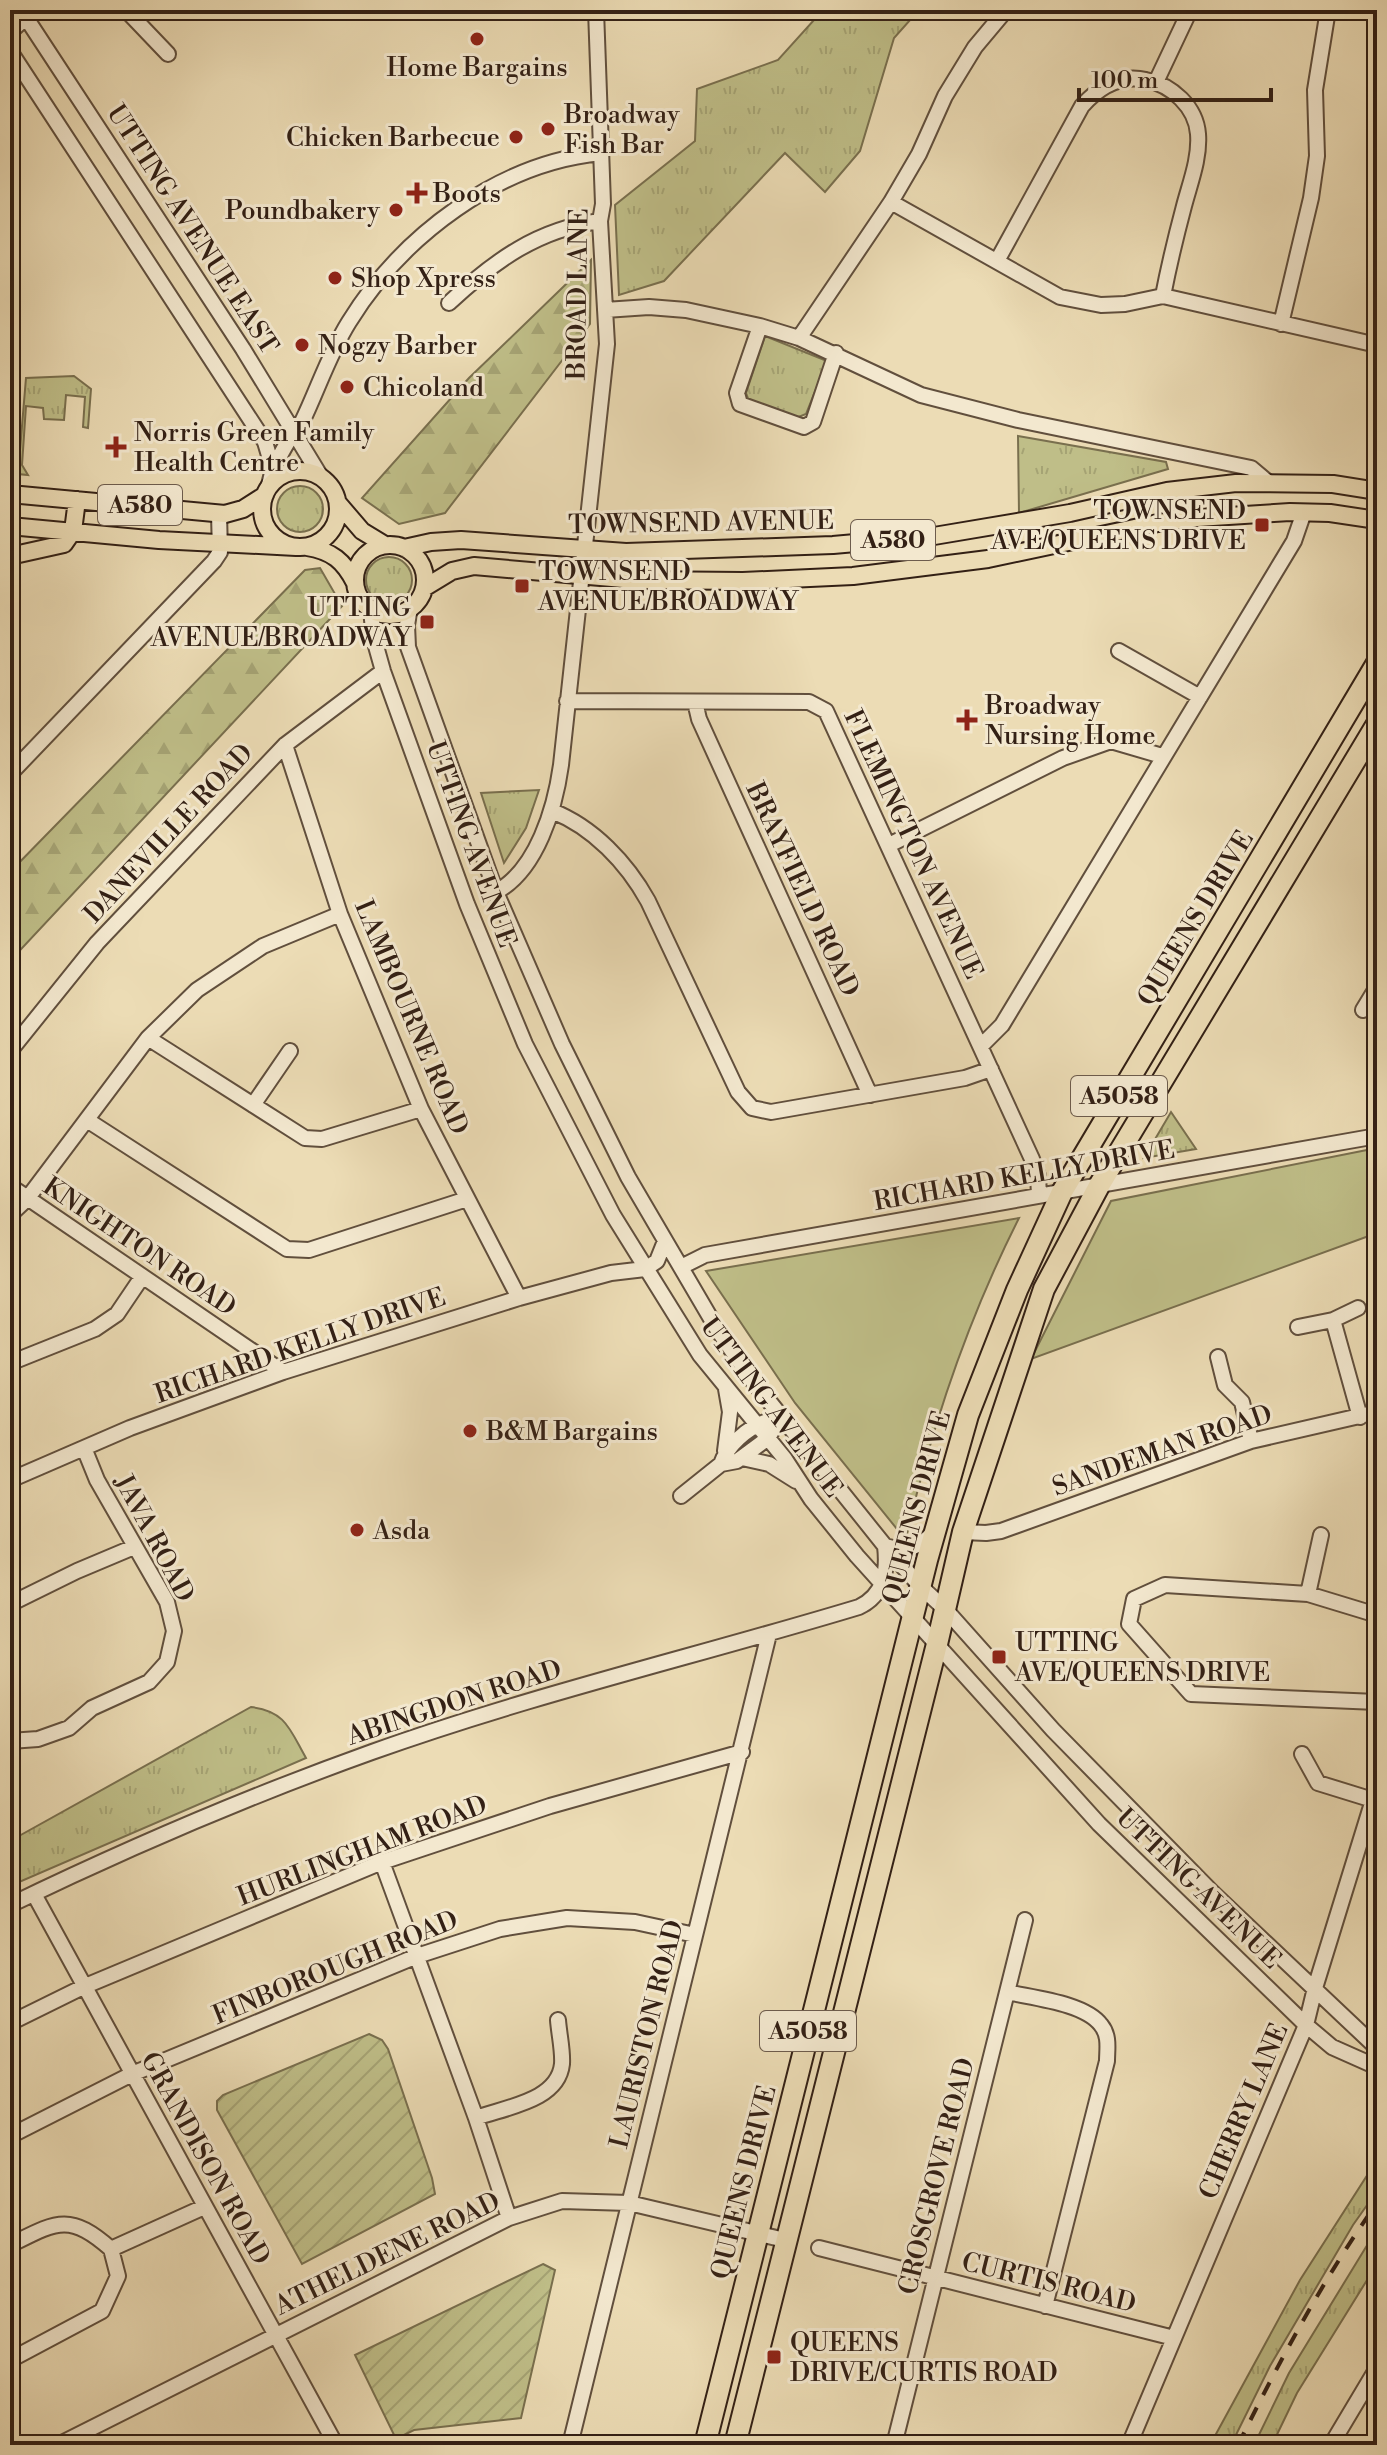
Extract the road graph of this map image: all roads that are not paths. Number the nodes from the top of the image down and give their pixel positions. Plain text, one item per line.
1 (126, 10) edge
2 (596, 10) edge
3 (1006, 10) edge
4 (1190, 10) edge
5 (1328, 10) edge
6 (27, 13) edge
7 (10, 32) edge
8 (10, 51) edge
9 (168, 54) dead end
10 (1156, 82) junction
11 (601, 153) junction
12 (891, 202) junction
13 (600, 221) junction
14 (997, 261) junction
15 (1163, 296) junction
16 (449, 303) dead end
17 (605, 310) junction
18 (1281, 324) junction
19 (760, 326) junction
20 (799, 338) junction
21 (1377, 345) edge
22 (836, 353) junction
23 (295, 432) junction
24 (273, 469) junction
25 (321, 477) junction
26 (1269, 483) junction
27 (1377, 491) edge
28 (267, 492) junction
29 (10, 494) edge
30 (77, 500) junction
31 (338, 503) junction
32 (1304, 512) junction
33 (219, 514) junction
34 (1377, 520) edge
35 (10, 526) edge
36 (73, 531) junction
37 (220, 544) junction
38 (385, 545) junction
39 (302, 547) junction
40 (404, 548) junction
41 (583, 550) junction
42 (10, 556) edge
43 (580, 575) junction
44 (355, 583) junction
45 (424, 588) junction
46 (410, 608) junction
47 (371, 610) junction
48 (1119, 651) dead end
49 (1377, 663) edge
50 (383, 671) junction
51 (1200, 697) junction
52 (567, 701) junction
53 (695, 702) junction
54 (1377, 724) edge
55 (285, 745) junction
56 (1162, 756) junction
57 (10, 774) edge
58 (552, 811) junction
59 (889, 845) junction
60 (496, 892) junction
61 (340, 914) junction
62 (1377, 987) edge
63 (1363, 1010) dead end
64 (148, 1038) junction
65 (981, 1046) junction
66 (10, 1051) edge
67 (290, 1051) dead end
68 (991, 1069) junction
69 (870, 1095) junction
70 (253, 1105) junction
71 (421, 1109) junction
72 (87, 1120) junction
73 (1377, 1136) edge
74 (1100, 1184) junction
75 (10, 1186) edge
76 (1062, 1192) junction
77 (1039, 1195) junction
78 (27, 1199) junction
79 (467, 1199) junction
80 (10, 1215) edge
81 (665, 1241) junction
82 (635, 1252) junction
83 (681, 1267) junction
84 (645, 1269) junction
85 (611, 1273) junction
86 (142, 1277) junction
87 (519, 1298) junction
88 (1358, 1308) dead end
89 (1333, 1320) junction
90 (1298, 1327) dead end
91 (1218, 1357) dead end
92 (10, 1363) edge
93 (283, 1372) junction
94 (723, 1384) junction
95 (1377, 1412) edge
96 (781, 1416) junction
97 (1360, 1417) junction
98 (757, 1425) junction
99 (768, 1438) junction
100 (1251, 1441) junction
101 (84, 1448) junction
102 (723, 1458) junction
103 (742, 1458) junction
104 (10, 1480) edge
105 (799, 1483) junction
106 (681, 1496) dead end
107 (934, 1531) junction
108 (963, 1532) junction
109 (1321, 1535) dead end
110 (885, 1546) junction
111 (134, 1547) junction
112 (882, 1584) junction
113 (920, 1586) junction
114 (1308, 1594) junction
115 (10, 1604) edge
116 (945, 1609) junction
117 (1377, 1615) edge
118 (913, 1618) junction
119 (769, 1634) junction
120 (937, 1644) junction
121 (1377, 1702) edge
122 (10, 1741) edge
123 (742, 1752) junction
124 (1302, 1754) dead end
125 (1375, 1793) edge
126 (382, 1862) junction
127 (34, 1894) junction
128 (10, 1905) edge
129 (1025, 1920) dead end
130 (695, 1935) junction
131 (417, 1956) junction
132 (83, 1987) junction
133 (1315, 1988) junction
134 (1007, 1992) junction
135 (558, 2020) dead end
136 (10, 2023) edge
137 (1306, 2025) junction
138 (1377, 2048) edge
139 (1377, 2067) edge
140 (132, 2074) junction
141 (476, 2118) junction
142 (10, 2136) edge
143 (629, 2203) junction
144 (204, 2207) junction
145 (509, 2218) junction
146 (757, 2234) junction
147 (789, 2241) junction
148 (10, 2245) edge
149 (819, 2248) dead end
150 (111, 2249) junction
151 (935, 2278) junction
152 (1045, 2306) junction
153 (277, 2335) junction
154 (1174, 2338) junction
155 (10, 2360) edge
156 (1377, 2368) edge
157 (58, 2445) edge
158 (336, 2445) edge
159 (570, 2445) edge
160 (705, 2445) edge
161 (735, 2445) edge
162 (894, 2445) edge
163 (1129, 2445) edge
164 (1331, 2445) edge

1 - 9 street
2 - 11 street, BROAD LANE
3 - 12 street
4 - 10 street
5 - 18 street
6 - 7 street
6 - 23 street, UTTING AVENUE EAST
8 - 24 street
10 - 14 street
10 - 15 street
11 - 13 street, BROAD LANE
11 - 23 street
12 - 14 street
12 - 20 street
13 - 16 street
13 - 17 street, BROAD LANE
14 - 15 street
15 - 18 street
17 - 19 street
17 - 41 street, BROAD LANE
18 - 21 street
19 - 20 street
19 - 22 street
20 - 22 street
22 - 26 street
23 - 24 street
23 - 25 street, UTTING AVENUE EAST
24 - 28 street
25 - 28 main road, A580
25 - 31 main road, A580
26 - 27 main road, TOWNSEND AVENUE / A580
26 - 41 main road, TOWNSEND AVENUE / A580
28 - 33 main road, A580
28 - 39 main road, A580
29 - 30 main road, A580
30 - 33 main road, A580
30 - 36 main road
31 - 38 main road, A580
31 - 39 main road
32 - 34 main road, TOWNSEND AVENUE / A580
32 - 43 main road, TOWNSEND AVENUE / A580
32 - 51 street
33 - 37 street
35 - 36 main road, A580
36 - 37 main road, A580
36 - 42 main road
37 - 39 main road, A580
37 - 57 street
38 - 40 main road, A580
38 - 44 main road
39 - 44 main road, A580
40 - 41 main road, TOWNSEND AVENUE / A580
40 - 45 main road
41 - 43 street, BROAD LANE
43 - 45 main road, TOWNSEND AVENUE / A580
43 - 52 street, BROAD LANE
44 - 47 main road, A580
45 - 46 main road, A580
46 - 47 main road
46 - 60 street, UTTING AVENUE
47 - 50 street, UTTING AVENUE
48 - 51 street
49 - 76 highway, QUEENS DRIVE / A5058
50 - 55 street, DANEVILLE ROAD
50 - 82 street, UTTING AVENUE
51 - 56 street
52 - 53 street, FLEMINGTON AVENUE
52 - 58 street, BROAD LANE
53 - 59 street, FLEMINGTON AVENUE
53 - 69 street, BRAYFIELD ROAD
54 - 74 highway, QUEENS DRIVE / A5058
55 - 61 street, LAMBOURNE ROAD
55 - 66 street, DANEVILLE ROAD
56 - 59 street
56 - 65 street
58 - 60 street, BROAD LANE
58 - 69 street
59 - 65 street, FLEMINGTON AVENUE
60 - 81 street, UTTING AVENUE
61 - 64 street
61 - 71 street, LAMBOURNE ROAD
62 - 63 street
64 - 70 street
64 - 72 street
65 - 68 street, FLEMINGTON AVENUE
67 - 70 street
68 - 69 street
68 - 77 street, FLEMINGTON AVENUE
70 - 71 street
71 - 79 street, LAMBOURNE ROAD
72 - 78 street
72 - 79 street
73 - 74 street, RICHARD KELLY DRIVE
74 - 76 street, RICHARD KELLY DRIVE
74 - 108 highway, QUEENS DRIVE / A5058
75 - 78 street, KNIGHTON ROAD
76 - 77 street, RICHARD KELLY DRIVE
76 - 107 highway, QUEENS DRIVE / A5058
77 - 83 street, RICHARD KELLY DRIVE
78 - 80 street
78 - 86 street, KNIGHTON ROAD
79 - 87 street, LAMBOURNE ROAD
81 - 83 street, UTTING AVENUE
81 - 84 street
82 - 84 street, UTTING AVENUE
82 - 85 street, RICHARD KELLY DRIVE
83 - 96 street, UTTING AVENUE
84 - 85 street, RICHARD KELLY DRIVE
84 - 94 street, UTTING AVENUE
85 - 87 street, RICHARD KELLY DRIVE
86 - 92 street
86 - 93 street, KNIGHTON ROAD
87 - 93 street, RICHARD KELLY DRIVE
88 - 89 street
89 - 90 street
89 - 97 street
91 - 100 street
93 - 101 street, RICHARD KELLY DRIVE
94 - 98 street, UTTING AVENUE
94 - 102 street
95 - 97 street, SANDEMAN ROAD
96 - 98 street
96 - 99 street
96 - 110 street, UTTING AVENUE
97 - 100 street, SANDEMAN ROAD
98 - 99 street, UTTING AVENUE
98 - 102 street
99 - 103 street
99 - 105 street, UTTING AVENUE
100 - 108 street, SANDEMAN ROAD
101 - 104 street, RICHARD KELLY DRIVE
101 - 111 street, JAVA ROAD
102 - 103 street
102 - 106 street
103 - 105 street
105 - 112 street, UTTING AVENUE
107 - 110 street
107 - 113 highway, QUEENS DRIVE / A5058
108 - 116 highway, QUEENS DRIVE / A5058
109 - 114 street
110 - 112 street
110 - 113 street, UTTING AVENUE
111 - 115 street
111 - 122 street, JAVA ROAD
112 - 118 street, UTTING AVENUE
112 - 119 street, ABINGDON ROAD
113 - 116 street, UTTING AVENUE
113 - 118 highway, QUEENS DRIVE / A5058
114 - 117 street
114 - 121 street
116 - 120 highway, QUEENS DRIVE / A5058
116 - 133 street, UTTING AVENUE
118 - 120 street, UTTING AVENUE
118 - 146 highway, QUEENS DRIVE / A5058
119 - 123 street, LAURISTON ROAD
119 - 127 street, ABINGDON ROAD
120 - 137 street, UTTING AVENUE
120 - 147 highway, QUEENS DRIVE / A5058
123 - 126 street, HURLINGHAM ROAD
123 - 130 street, LAURISTON ROAD
124 - 125 street
125 - 133 street, CHERRY LANE
126 - 131 street
126 - 132 street, HURLINGHAM ROAD
127 - 128 street, ABINGDON ROAD
127 - 132 street, GRANDISON ROAD
129 - 134 street, CROSGROVE ROAD
130 - 131 street, FINBOROUGH ROAD
130 - 143 street, LAURISTON ROAD
131 - 140 street, FINBOROUGH ROAD
131 - 141 street
132 - 136 street, HURLINGHAM ROAD
132 - 140 street, GRANDISON ROAD
133 - 137 street, CHERRY LANE
133 - 138 street, UTTING AVENUE
134 - 151 street, CROSGROVE ROAD
134 - 152 street
135 - 141 street
137 - 139 street, UTTING AVENUE
137 - 154 street, CHERRY LANE
140 - 142 street, FINBOROUGH ROAD
140 - 144 street, GRANDISON ROAD
141 - 145 street
143 - 145 street, ATHELDENE ROAD
143 - 146 street, ATHELDENE ROAD
143 - 159 street, LAURISTON ROAD
144 - 150 street
144 - 153 street, GRANDISON ROAD
145 - 153 street, ATHELDENE ROAD
146 - 147 street
146 - 160 highway, QUEENS DRIVE / A5058
147 - 161 highway, QUEENS DRIVE / A5058
148 - 150 street
149 - 151 street, CURTIS ROAD
150 - 155 street
151 - 152 street, CURTIS ROAD
151 - 162 street, CROSGROVE ROAD
152 - 154 street, CURTIS ROAD
153 - 157 street, ATHELDENE ROAD
153 - 158 street, GRANDISON ROAD
154 - 163 street, CHERRY LANE
156 - 164 street

